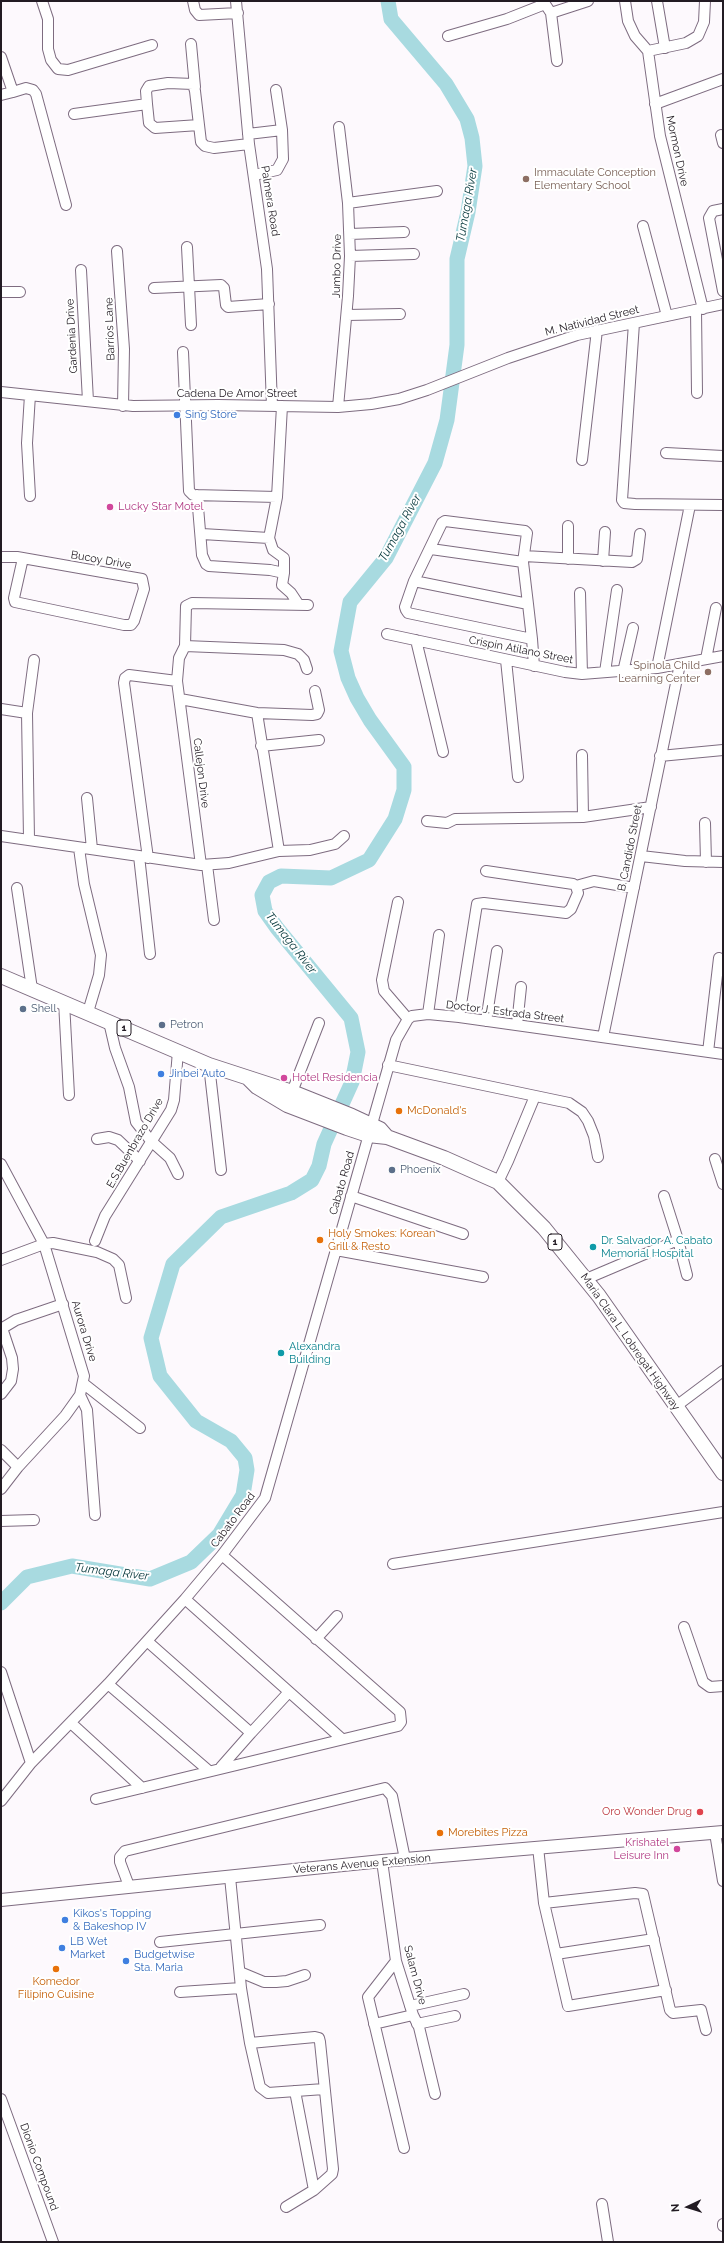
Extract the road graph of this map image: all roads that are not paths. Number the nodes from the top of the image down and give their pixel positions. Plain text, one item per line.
1 (42, 1) edge
2 (193, 1) edge
3 (236, 1) edge
4 (588, 1) edge
5 (625, 1) edge
6 (657, 1) edge
7 (704, 1) edge
8 (546, 6) edge
9 (238, 13) junction
10 (448, 36) dead end
11 (191, 44) dead end
12 (152, 45) dead end
13 (665, 48) junction
14 (648, 51) junction
15 (1, 57) edge
16 (557, 61) dead end
17 (723, 79) edge
18 (195, 87) junction
19 (276, 90) dead end
20 (13, 92) junction
21 (1, 95) edge
22 (147, 104) junction
23 (655, 104) junction
24 (74, 114) dead end
25 (199, 125) junction
26 (339, 127) dead end
27 (282, 130) junction
28 (249, 139) junction
29 (254, 175) junction
30 (437, 191) dead end
31 (348, 203) junction
32 (66, 205) dead end
33 (723, 209) edge
34 (643, 226) dead end
35 (404, 232) dead end
36 (350, 234) junction
37 (187, 246) dead end
38 (117, 251) dead end
39 (414, 254) dead end
40 (350, 256) junction
41 (81, 270) dead end
42 (189, 286) junction
43 (154, 288) dead end
44 (723, 291) edge
45 (1, 292) edge
46 (20, 292) dead end
47 (269, 304) junction
48 (723, 304) edge
49 (699, 310) junction
50 (400, 314) dead end
51 (347, 315) junction
52 (667, 316) junction
53 (634, 323) junction
54 (191, 325) dead end
55 (597, 330) junction
56 (182, 352) dead end
57 (469, 373) joint
58 (1, 392) edge
59 (697, 394) dead end
60 (30, 395) junction
61 (88, 402) junction
62 (185, 405) junction
63 (123, 406) junction
64 (277, 406) junction
65 (338, 407) junction
66 (666, 453) dead end
67 (723, 456) edge
68 (582, 460) dead end
69 (197, 495) junction
70 (30, 496) dead end
71 (277, 498) junction
72 (690, 505) junction
73 (723, 505) edge
74 (568, 526) dead end
75 (605, 532) dead end
76 (202, 534) junction
77 (640, 534) dead end
78 (269, 538) junction
79 (431, 549) junction
80 (1, 557) edge
81 (23, 558) junction
82 (523, 559) junction
83 (568, 559) junction
84 (603, 561) junction
85 (284, 573) junction
86 (414, 581) junction
87 (617, 590) dead end
88 (580, 593) dead end
89 (528, 604) junction
90 (716, 608) dead end
91 (633, 628) dead end
92 (387, 634) dead end
93 (532, 639) junction
94 (416, 640) junction
95 (185, 646) junction
96 (723, 656) edge
97 (706, 659) junction
98 (34, 660) dead end
99 (506, 660) junction
100 (680, 664) junction
101 (534, 666) junction
102 (657, 668) junction
103 (307, 669) dead end
104 (605, 672) junction
105 (623, 672) junction
106 (582, 674) junction
107 (177, 682) junction
108 (315, 690) dead end
109 (180, 699) junction
110 (1, 709) edge
111 (27, 713) junction
112 (257, 713) junction
113 (318, 740) dead end
114 (261, 746) junction
115 (723, 750) edge
116 (443, 752) dead end
117 (582, 755) dead end
118 (660, 756) junction
119 (518, 777) dead end
120 (87, 798) dead end
121 (651, 807) junction
122 (583, 817) junction
123 (427, 821) dead end
124 (705, 823) dead end
125 (1, 836) edge
126 (344, 836) dead end
127 (29, 839) junction
128 (79, 848) junction
129 (92, 849) junction
130 (279, 851) junction
131 (641, 856) junction
132 (144, 857) junction
133 (706, 862) junction
134 (723, 862) edge
135 (204, 865) junction
136 (486, 871) dead end
137 (576, 886) junction
138 (17, 888) dead end
139 (634, 888) junction
140 (398, 902) dead end
141 (214, 920) dead end
142 (439, 935) dead end
143 (497, 951) dead end
144 (150, 954) dead end
145 (719, 958) dead end
146 (1, 976) edge
147 (521, 986) dead end
148 (32, 989) junction
149 (64, 1002) junction
150 (88, 1012) junction
151 (428, 1014) junction
152 (459, 1017) junction
153 (408, 1019) junction
154 (486, 1021) junction
155 (109, 1022) junction
156 (320, 1024) dead end
157 (517, 1025) junction
158 (603, 1037) junction
159 (178, 1051) junction
160 (708, 1052) junction
161 (723, 1054) edge
162 (209, 1065) junction
163 (388, 1065) junction
164 (248, 1078) junction
165 (292, 1092) junction
166 (69, 1095) dead end
167 (535, 1096) junction
168 (316, 1109) junction
169 (370, 1130) junction
170 (98, 1139) dead end
171 (151, 1141) junction
172 (598, 1157) dead end
173 (714, 1159) dead end
174 (140, 1162) junction
175 (1, 1164) edge
176 (222, 1170) dead end
177 (178, 1174) dead end
178 (498, 1182) junction
179 (723, 1184) edge
180 (351, 1196) junction
181 (664, 1196) dead end
182 (463, 1234) dead end
183 (678, 1240) junction
184 (95, 1241) dead end
185 (44, 1244) junction
186 (336, 1250) junction
187 (1, 1260) edge
188 (687, 1275) dead end
189 (483, 1277) dead end
190 (586, 1280) junction
191 (126, 1298) dead end
192 (63, 1304) junction
193 (2, 1329) edge
194 (723, 1371) edge
195 (84, 1384) junction
196 (1, 1394) edge
197 (80, 1395) junction
198 (675, 1407) junction
199 (140, 1428) dead end
200 (1, 1450) edge
201 (18, 1467) junction
202 (723, 1473) edge
203 (1, 1489) edge
204 (723, 1512) edge
205 (95, 1515) dead end
206 (34, 1520) dead end
207 (1, 1521) edge
208 (222, 1555) junction
209 (393, 1564) dead end
210 (185, 1599) junction
211 (337, 1616) dead end
212 (684, 1627) dead end
213 (316, 1639) junction
214 (146, 1641) junction
215 (1, 1672) edge
216 (108, 1684) junction
217 (723, 1686) edge
218 (289, 1692) junction
219 (4, 1698) edge
220 (71, 1723) junction
221 (251, 1732) junction
222 (342, 1739) junction
223 (31, 1763) junction
224 (221, 1767) junction
225 (209, 1771) junction
226 (142, 1788) junction
227 (96, 1799) dead end
228 (1, 1801) edge
229 (719, 1832) edge
230 (538, 1847) junction
231 (405, 1859) junction
232 (382, 1861) junction
233 (230, 1877) junction
234 (723, 1881) edge
235 (129, 1886) junction
236 (1, 1900) edge
237 (544, 1903) junction
238 (320, 1926) dead end
239 (236, 1935) junction
240 (654, 1939) junction
241 (160, 1942) dead end
242 (556, 1954) junction
243 (396, 1961) junction
244 (240, 1972) junction
245 (305, 1975) dead end
246 (241, 1988) junction
247 (666, 1990) junction
248 (180, 1992) dead end
249 (464, 1994) dead end
250 (413, 2015) junction
251 (455, 2016) dead end
252 (374, 2024) junction
253 (706, 2030) dead end
254 (250, 2043) junction
255 (324, 2089) junction
256 (295, 2091) junction
257 (435, 2094) dead end
258 (1, 2100) edge
259 (404, 2148) dead end
260 (314, 2190) junction
261 (602, 2204) dead end
262 (286, 2207) dead end
263 (53, 2242) edge
264 (608, 2242) edge

1 - 12 street
2 - 9 street
3 - 9 street, Palmera Road
4 - 8 street
5 - 14 street
6 - 13 street
7 - 13 street
8 - 10 street
8 - 16 street
9 - 28 street, Palmera Road
11 - 18 street
13 - 14 street
14 - 23 street, Mormon Drive
15 - 20 street
17 - 23 street
18 - 22 street
18 - 25 street
19 - 27 street
20 - 21 street
20 - 32 street
22 - 24 street
22 - 25 street
23 - 49 street, Mormon Drive
25 - 28 street
26 - 31 street, Jumbo Drive
27 - 28 street
27 - 29 street
28 - 29 street, Palmera Road
29 - 47 street, Palmera Road
30 - 31 street
31 - 36 street, Jumbo Drive
33 - 44 street
34 - 52 street
35 - 36 street
36 - 40 street, Jumbo Drive
37 - 42 street
38 - 63 street, Barrios Lane
39 - 40 street
40 - 51 street, Jumbo Drive
41 - 61 street, Gardenia Drive
42 - 43 street
42 - 47 street
42 - 54 street
45 - 46 street
47 - 64 street, Palmera Road
48 - 49 street, M. Natividad Street
49 - 52 street, M. Natividad Street
49 - 59 street, Mormon Drive
50 - 51 street
51 - 65 street, Jumbo Drive
52 - 53 street, M. Natividad Street
53 - 55 street, M. Natividad Street
53 - 72 street
55 - 57 street, M. Natividad Street
55 - 68 street
56 - 62 street
57 - 65 street, Cadena De Amor Street
58 - 60 street, Cadena De Amor Street
60 - 61 street, Cadena De Amor Street
60 - 70 street
61 - 63 street, Cadena De Amor Street
62 - 63 street, Cadena De Amor Street
62 - 64 street, Cadena De Amor Street
62 - 69 street
64 - 65 street, Cadena De Amor Street
64 - 71 street, Palmera Road
66 - 67 street
69 - 71 street
69 - 76 street
71 - 78 street, Palmera Road
72 - 73 street
72 - 102 street
74 - 83 street
75 - 84 street
76 - 78 street
76 - 85 street
77 - 84 street
78 - 85 street
79 - 82 street
79 - 82 street
79 - 86 street
80 - 81 street, Bucoy Drive
81 - 81 street, Bucoy Drive
82 - 83 street
82 - 89 street
83 - 84 street
85 - 95 street, Callejon Drive
86 - 89 street
86 - 93 street
87 - 104 street
88 - 106 street
89 - 93 street
90 - 97 street
91 - 105 street
92 - 94 street, Crispin Atilano Street
93 - 101 street
94 - 99 street, Crispin Atilano Street
94 - 116 street
95 - 103 street
95 - 107 street, Callejon Drive
96 - 97 street, Crispin Atilano Street
97 - 100 street, Crispin Atilano Street
98 - 111 street
99 - 101 street, Crispin Atilano Street
99 - 119 street
100 - 102 street, Crispin Atilano Street
100 - 118 street, B. Candido Street
101 - 106 street, Crispin Atilano Street
102 - 105 street, Crispin Atilano Street
104 - 105 street, Crispin Atilano Street
104 - 106 street, Crispin Atilano Street
107 - 109 street, Callejon Drive
107 - 132 street
108 - 112 street
109 - 112 street
109 - 135 street, Callejon Drive
110 - 111 street
111 - 127 street
112 - 114 street
113 - 114 street
114 - 130 street
115 - 118 street
117 - 122 street
118 - 121 street, B. Candido Street
120 - 129 street
121 - 122 street
121 - 131 street, B. Candido Street
122 - 123 street
124 - 133 street
125 - 127 street
126 - 130 street
127 - 128 street
128 - 129 street
128 - 150 street
129 - 132 street
130 - 135 street
131 - 133 street
131 - 139 street, B. Candido Street
132 - 135 street
132 - 144 street
133 - 134 street
135 - 141 street, Callejon Drive
136 - 137 street
137 - 139 street
137 - 152 street
138 - 148 street
139 - 158 street, B. Candido Street
140 - 153 street
142 - 151 street
143 - 154 street
145 - 160 street
146 - 148 highway, Maria Clara L. Lobregat Highway / 1
147 - 157 street
148 - 149 highway, Maria Clara L. Lobregat Highway / 1
149 - 150 highway, Maria Clara L. Lobregat Highway / 1
149 - 166 street
150 - 155 highway, Maria Clara L. Lobregat Highway / 1
151 - 152 street, Doctor J. Estrada Street
151 - 153 street, Doctor J. Estrada Street
152 - 154 street, Doctor J. Estrada Street
153 - 163 street
154 - 157 street, Doctor J. Estrada Street
155 - 159 highway, Maria Clara L. Lobregat Highway / 1
155 - 171 street
156 - 165 street
157 - 158 street, Doctor J. Estrada Street
158 - 160 street, Doctor J. Estrada Street
159 - 162 highway, Maria Clara L. Lobregat Highway / 1
159 - 171 street, E.S.Buenbrazo Drive
160 - 161 street, Doctor J. Estrada Street
162 - 164 highway, Maria Clara L. Lobregat Highway / 1
162 - 176 street
163 - 167 street
163 - 169 street
164 - 165 highway, Maria Clara L. Lobregat Highway / 1
164 - 168 highway, Maria Clara L. Lobregat Highway / 1
165 - 168 highway, Maria Clara L. Lobregat Highway / 1
167 - 172 street
167 - 178 street
168 - 169 highway, Maria Clara L. Lobregat Highway / 1
169 - 178 highway, Maria Clara L. Lobregat Highway / 1
169 - 180 street, Cabato Road
170 - 174 street
171 - 174 street, E.S.Buenbrazo Drive
171 - 177 street
173 - 179 street
174 - 184 street, E.S.Buenbrazo Drive
175 - 185 street, Aurora Drive
178 - 190 highway, Maria Clara L. Lobregat Highway / 1
180 - 182 street
180 - 186 street, Cabato Road
181 - 183 street
183 - 188 street
183 - 190 street
185 - 187 street
185 - 191 street
185 - 192 street, Aurora Drive
186 - 189 street
186 - 208 street, Cabato Road
190 - 198 highway, Maria Clara L. Lobregat Highway / 1
192 - 193 street
192 - 195 street, Aurora Drive
193 - 196 street
194 - 198 street
195 - 197 street, Aurora Drive
195 - 199 street
197 - 201 street, Aurora Drive
197 - 205 street
198 - 202 highway, Maria Clara L. Lobregat Highway / 1
200 - 201 street
201 - 203 street, Aurora Drive
204 - 209 street
206 - 207 street
208 - 210 street, Cabato Road
208 - 213 street
210 - 214 street, Cabato Road
210 - 218 street
211 - 213 street
212 - 217 street
213 - 222 street
214 - 216 street, Cabato Road
214 - 221 street
215 - 219 street
216 - 220 street, Cabato Road
216 - 225 street
218 - 221 street
218 - 222 street
219 - 223 street
220 - 223 street, Cabato Road
220 - 226 street
221 - 224 street
222 - 224 street
223 - 228 street, Cabato Road
224 - 225 street
225 - 226 street
226 - 227 street
229 - 230 main road, Veterans Avenue Extension
229 - 234 street
230 - 231 main road, Veterans Avenue Extension
230 - 237 street
231 - 232 main road, Veterans Avenue Extension
231 - 235 street
232 - 233 main road, Veterans Avenue Extension
232 - 243 street, Salam Drive
233 - 235 main road, Veterans Avenue Extension
233 - 239 street
235 - 236 main road, Veterans Avenue Extension
237 - 240 street
237 - 242 street
238 - 239 street
239 - 241 street
239 - 244 street
240 - 242 street
240 - 247 street
242 - 247 street
243 - 250 street, Salam Drive
243 - 252 street
244 - 245 street
244 - 246 street
246 - 248 street
246 - 254 street
247 - 253 street
249 - 250 street
250 - 251 street
250 - 252 street
250 - 257 street, Salam Drive
252 - 259 street
254 - 255 street
254 - 256 street
255 - 256 street
255 - 260 street
256 - 260 street
258 - 263 street, Dionio Compound
260 - 262 street
261 - 264 street

